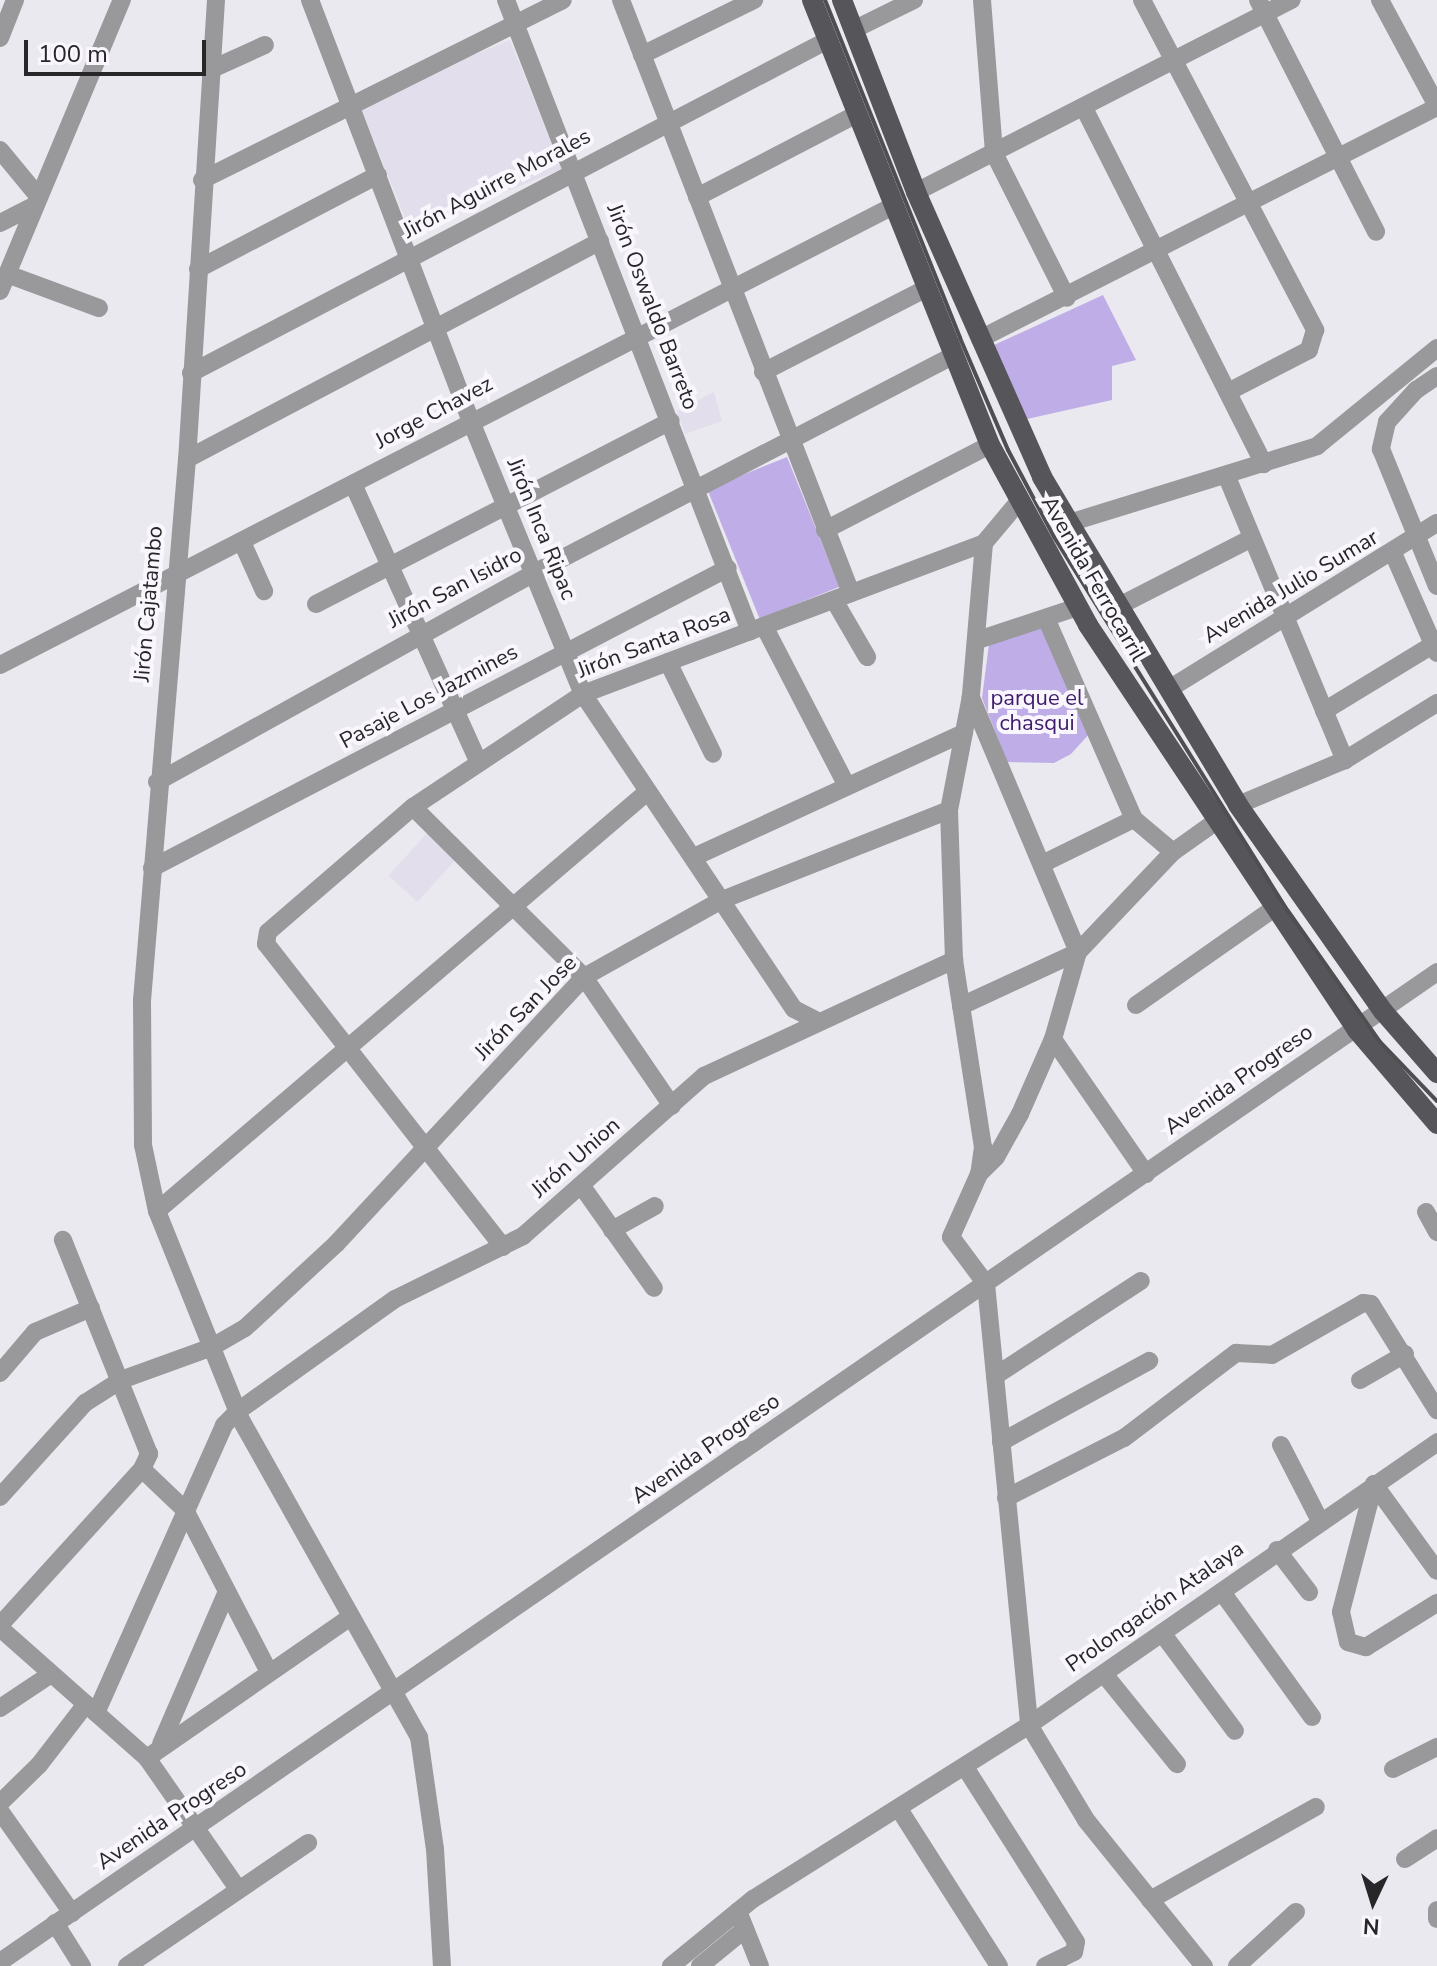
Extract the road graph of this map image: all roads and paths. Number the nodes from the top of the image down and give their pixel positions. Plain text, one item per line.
1 (15, 0) edge
2 (122, 0) edge
3 (216, 0) edge
4 (311, 0) edge
5 (506, 0) edge
6 (563, 0) edge
7 (621, 0) edge
8 (754, 0) edge
9 (812, 0) edge
10 (842, 0) edge
11 (914, 0) edge
12 (982, 0) edge
13 (1142, 0) edge
14 (1292, 0) edge
15 (1380, 0) edge
16 (1261, 7) edge
17 (515, 22) junction
18 (853, 30) junction
19 (0, 38) edge
20 (828, 40) junction
21 (265, 45) dead end
22 (642, 55) junction
23 (1174, 62) junction
24 (212, 69) junction
25 (1437, 106) edge
26 (352, 107) junction
27 (1084, 108) junction
28 (855, 115) junction
29 (668, 122) junction
30 (0, 150) edge
31 (994, 153) junction
32 (1339, 159) junction
33 (573, 170) junction
34 (378, 175) junction
35 (202, 180) junction
36 (916, 192) junction
37 (697, 197) junction
38 (36, 201) junction
39 (1249, 206) junction
40 (891, 207) junction
41 (0, 223) edge
42 (1376, 232) dead end
43 (600, 241) junction
44 (1159, 251) junction
45 (410, 258) junction
46 (198, 269) junction
47 (4, 283) edge
48 (732, 289) junction
49 (925, 289) junction
50 (1067, 298) junction
51 (99, 308) dead end
52 (437, 328) junction
53 (638, 337) junction
54 (980, 339) junction
55 (1437, 348) edge
56 (952, 356) junction
57 (763, 372) junction
58 (191, 373) junction
59 (1437, 376) edge
60 (1228, 392) junction
61 (470, 419) junction
62 (670, 421) junction
63 (790, 442) junction
64 (990, 445) junction
65 (187, 459) junction
66 (1264, 464) junction
67 (1227, 477) junction
68 (353, 484) junction
69 (698, 489) junction
70 (1020, 500) junction
71 (506, 507) junction
72 (1069, 523) junction
73 (1437, 523) edge
74 (825, 530) junction
75 (1252, 538) junction
76 (1415, 539) junction
77 (242, 542) junction
78 (984, 543) junction
79 (1393, 553) junction
80 (390, 567) junction
81 (728, 568) junction
82 (174, 574) junction
83 (532, 574) junction
84 (1437, 586) edge
85 (264, 591) dead end
86 (842, 597) junction
87 (316, 604) dead end
88 (1119, 606) junction
89 (1078, 607) junction
90 (1046, 618) junction
91 (1285, 618) junction
92 (757, 629) junction
93 (420, 634) junction
94 (978, 640) junction
95 (1434, 650) edge
96 (566, 652) junction
97 (867, 657) dead end
98 (668, 662) junction
99 (0, 665) edge
100 (1169, 689) junction
101 (583, 694) junction
102 (971, 696) junction
103 (1437, 703) edge
104 (454, 710) junction
105 (1324, 711) junction
106 (964, 733) junction
107 (713, 754) dead end
108 (1345, 760) junction
109 (479, 763) junction
110 (157, 782) junction
111 (847, 786) junction
112 (647, 792) junction
113 (1238, 805) junction
114 (413, 807) junction
115 (949, 810) junction
116 (1134, 819) junction
117 (1215, 822) junction
118 (1173, 852) junction
119 (694, 857) junction
120 (1044, 863) junction
121 (152, 868) junction
122 (722, 900) junction
123 (511, 904) junction
124 (1273, 909) junction
125 (1078, 952) junction
126 (954, 960) junction
127 (1437, 972) edge
128 (584, 977) junction
129 (1136, 1005) dead end
130 (961, 1006) junction
131 (1382, 1010) junction
132 (819, 1022) junction
133 (1356, 1029) junction
134 (1053, 1039) junction
135 (347, 1047) junction
136 (1437, 1073) edge
137 (672, 1106) junction
138 (1437, 1124) edge
139 (426, 1150) junction
140 (979, 1174) junction
141 (1146, 1174) junction
142 (581, 1185) junction
143 (655, 1206) dead end
144 (157, 1211) junction
145 (1426, 1212) dead end
146 (612, 1230) junction
147 (1437, 1232) edge
148 (63, 1240) dead end
149 (503, 1247) junction
150 (1141, 1281) dead end
151 (986, 1284) junction
152 (654, 1288) dead end
153 (91, 1308) junction
154 (212, 1347) junction
155 (1405, 1354) junction
156 (1149, 1361) dead end
157 (0, 1373) edge
158 (995, 1376) junction
159 (121, 1380) junction
160 (1360, 1380) dead end
161 (1437, 1410) edge
162 (238, 1411) junction
163 (1001, 1442) junction
164 (1437, 1442) edge
165 (1281, 1445) dead end
166 (145, 1461) junction
167 (1374, 1484) junction
168 (0, 1497) edge
169 (1006, 1498) junction
170 (185, 1510) junction
171 (1320, 1521) junction
172 (1277, 1550) junction
173 (1437, 1571) edge
174 (1222, 1592) junction
175 (1309, 1592) dead end
176 (226, 1594) junction
177 (1437, 1603) edge
178 (349, 1618) junction
179 (0, 1627) edge
180 (1162, 1633) junction
181 (269, 1672) junction
182 (51, 1674) junction
183 (1104, 1674) junction
184 (394, 1693) junction
185 (0, 1708) edge
186 (91, 1708) junction
187 (1312, 1717) dead end
188 (1029, 1725) junction
189 (1235, 1731) dead end
190 (161, 1744) junction
191 (1437, 1747) edge
192 (147, 1758) junction
193 (1177, 1764) dead end
194 (965, 1767) junction
195 (1393, 1769) dead end
196 (0, 1803) edge
197 (1316, 1807) dead end
198 (899, 1809) junction
199 (0, 1811) edge
200 (195, 1828) junction
201 (1437, 1838) edge
202 (308, 1843) dead end
203 (1405, 1859) dead end
204 (238, 1889) junction
205 (1150, 1900) junction
206 (1437, 1910) edge
207 (1296, 1912) dead end
208 (72, 1913) junction
209 (1437, 1919) edge
210 (742, 1920) junction
211 (55, 1923) junction
212 (0, 1962) edge
213 (678, 1964) edge
214 (82, 1966) edge
215 (127, 1966) edge
216 (442, 1966) edge
217 (700, 1966) edge
218 (760, 1966) edge
219 (999, 1966) edge
220 (1045, 1966) edge
221 (1204, 1966) edge
222 (1237, 1966) edge

1 - 19 street
2 - 38 street
3 - 24 street, Jirón Cajatambo
4 - 26 street, Jirón Inca Ripac
5 - 17 street, Jirón Oswaldo Barreto
6 - 17 street
7 - 22 street
8 - 22 street
9 - 20 main road, Avenida Ferrocarril
10 - 18 main road, Avenida Ferrocarril
11 - 18 street
12 - 31 street
13 - 23 street
14 - 16 street
15 - 25 street
16 - 23 street
16 - 32 street
17 - 26 street
17 - 33 street, Jirón Oswaldo Barreto
18 - 36 main road, Avenida Ferrocarril
20 - 28 main road, Avenida Ferrocarril
20 - 29 street, Jirón Aguirre Morales
21 - 24 street
22 - 29 street
23 - 27 street
23 - 39 street
24 - 35 street, Jirón Cajatambo
25 - 32 street
26 - 34 street, Jirón Inca Ripac
26 - 35 street
27 - 31 street
27 - 44 street
28 - 37 street
28 - 40 main road, Avenida Ferrocarril
29 - 33 street, Jirón Aguirre Morales
29 - 37 street
30 - 38 street
31 - 36 street
31 - 50 street
32 - 39 street
32 - 42 street
33 - 43 street, Jirón Oswaldo Barreto
33 - 45 street, Jirón Aguirre Morales
34 - 45 street, Jirón Inca Ripac
34 - 46 street
35 - 46 street, Jirón Cajatambo
36 - 54 main road, Avenida Ferrocarril
37 - 48 street
38 - 41 street
38 - 47 street
39 - 44 street
39 - 60 street
40 - 48 street, Jorge Chavez
40 - 49 main road, Avenida Ferrocarril
43 - 52 street
43 - 53 street, Jirón Oswaldo Barreto
44 - 50 street
44 - 60 street
45 - 52 street, Jirón Inca Ripac
45 - 58 street, Jirón Aguirre Morales
46 - 58 street, Jirón Cajatambo
47 - 51 street
48 - 53 street, Jorge Chavez
48 - 57 street
49 - 56 main road, Avenida Ferrocarril
49 - 57 street
50 - 54 street
52 - 61 street, Jirón Inca Ripac
52 - 65 street
53 - 61 street, Jorge Chavez
53 - 62 street, Jirón Oswaldo Barreto
54 - 72 main road, Avenida Ferrocarril
55 - 66 street
56 - 63 street, Jirón San Isidro
56 - 64 main road, Avenida Ferrocarril
57 - 63 street
58 - 65 street, Jirón Cajatambo
59 - 76 street
60 - 66 street
61 - 68 street, Jorge Chavez
61 - 71 street, Jirón Inca Ripac
62 - 69 street, Jirón Oswaldo Barreto
62 - 71 street
63 - 69 street, Jirón San Isidro
63 - 74 street
64 - 70 main road, Avenida Ferrocarril
64 - 74 street
65 - 82 street, Jirón Cajatambo
66 - 67 street
67 - 72 street
67 - 75 street
68 - 77 street, Jorge Chavez
68 - 80 street
69 - 81 street, Jirón Oswaldo Barreto
69 - 83 street, Jirón San Isidro
70 - 78 street
70 - 89 main road, Avenida Ferrocarril
71 - 80 street
71 - 83 street, Jirón Inca Ripac
72 - 88 main road, Avenida Ferrocarril
73 - 76 street, Avenida Julio Sumar
74 - 86 street
75 - 88 street
75 - 91 street
76 - 79 street, Avenida Julio Sumar
76 - 84 street
77 - 82 street, Jorge Chavez
77 - 85 street
78 - 86 street, Jirón Santa Rosa
78 - 94 street
79 - 91 street, Avenida Julio Sumar
79 - 95 street
80 - 87 street
80 - 93 street
81 - 92 street, Jirón Oswaldo Barreto
81 - 96 street, Pasaje Los Jazmines
82 - 99 street, Jorge Chavez
82 - 110 street, Jirón Cajatambo
83 - 93 street, Jirón San Isidro
83 - 96 street, Jirón Inca Ripac
86 - 92 street, Jirón Santa Rosa
86 - 97 street
88 - 100 main road, Avenida Ferrocarril
89 - 90 street
89 - 117 main road, Avenida Ferrocarril
90 - 94 street
90 - 116 street
91 - 100 street, Avenida Julio Sumar
91 - 105 street
92 - 98 street, Jirón Santa Rosa
92 - 111 street, Jirón Oswaldo Barreto
93 - 104 street
93 - 110 street, Jirón San Isidro
94 - 102 street
95 - 105 street
96 - 101 street, Jirón Inca Ripac
96 - 104 street, Pasaje Los Jazmines
98 - 101 street, Jirón Santa Rosa
98 - 107 street
100 - 113 main road, Avenida Ferrocarril
101 - 109 street, Jirón Santa Rosa
101 - 112 street, Jirón Inca Ripac
102 - 106 street
102 - 120 street
103 - 108 street
104 - 109 street
104 - 121 street, Pasaje Los Jazmines
105 - 108 street
106 - 111 street
106 - 115 street
108 - 113 street
109 - 114 street, Jirón Santa Rosa
110 - 121 street, Jirón Cajatambo
111 - 119 street
112 - 119 street, Jirón Inca Ripac
112 - 123 street
113 - 131 main road, Avenida Ferrocarril
114 - 123 street
114 - 135 street, Jirón Santa Rosa
115 - 122 street, Jirón San Jose
115 - 126 street
116 - 118 street
116 - 120 street
117 - 118 street
117 - 124 main road, Avenida Ferrocarril
118 - 125 street
119 - 122 street, Jirón Inca Ripac
120 - 125 street
121 - 144 street, Jirón Cajatambo
122 - 128 street, Jirón San Jose
122 - 132 street, Jirón Inca Ripac
123 - 128 street
123 - 135 street
124 - 129 street
124 - 133 main road, Avenida Ferrocarril
125 - 130 street
125 - 134 street
126 - 130 street
126 - 132 street, Jirón Union
127 - 131 street, Avenida Progreso
128 - 137 street
128 - 139 street, Jirón San Jose
130 - 140 street
131 - 133 street, Avenida Progreso
131 - 136 main road, Avenida Ferrocarril
132 - 137 street, Jirón Union
133 - 138 main road, Avenida Ferrocarril
133 - 141 street, Avenida Progreso
134 - 140 street
134 - 141 street
135 - 139 street
135 - 144 street
137 - 142 street, Jirón Union
139 - 149 street
139 - 154 street, Jirón San Jose
140 - 151 street
141 - 151 street, Avenida Progreso
142 - 146 street
142 - 149 street, Jirón Union
143 - 146 street
144 - 154 street, Jirón Cajatambo
145 - 147 street
146 - 152 street
148 - 153 street
149 - 162 street, Jirón Union
150 - 158 street
151 - 158 street
151 - 184 street, Avenida Progreso
153 - 157 street
153 - 159 street
154 - 159 street, Jirón San Jose
154 - 162 street, Jirón Cajatambo
155 - 160 street
155 - 161 street
155 - 169 street
156 - 163 street
158 - 163 street
159 - 166 street
159 - 168 street, Jirón San Jose
162 - 170 street, Jirón Union
162 - 178 street, Jirón Cajatambo
163 - 169 street
164 - 167 street, Prolongación Atalaya
165 - 171 street
166 - 170 street
166 - 179 street
167 - 171 street, Prolongación Atalaya
167 - 173 street
167 - 177 street
169 - 188 street
170 - 176 street
170 - 186 street, Jirón Union
171 - 172 street, Prolongación Atalaya
172 - 174 street, Prolongación Atalaya
172 - 175 street
174 - 180 street, Prolongación Atalaya
174 - 187 street
176 - 181 street
176 - 190 street
178 - 181 street
178 - 184 street, Jirón Cajatambo
179 - 182 street
180 - 183 street, Prolongación Atalaya
180 - 189 street
181 - 190 street
182 - 185 street
182 - 186 street
183 - 188 street, Prolongación Atalaya
183 - 193 street
184 - 200 street, Avenida Progreso
184 - 216 street, Jirón Cajatambo
186 - 192 street
186 - 196 street, Jirón Union
188 - 194 street, Prolongación Atalaya
188 - 205 street
190 - 192 street
191 - 195 street
192 - 200 street
194 - 198 street, Prolongación Atalaya
194 - 220 street
197 - 205 street
198 - 210 street, Prolongación Atalaya
198 - 219 street
199 - 208 street
200 - 204 street
200 - 208 street, Avenida Progreso
201 - 203 street
202 - 204 street
204 - 215 street
205 - 221 street
206 - 209 street
207 - 222 street
208 - 211 street, Avenida Progreso
210 - 213 street
210 - 217 street
210 - 218 street
211 - 212 street, Avenida Progreso
211 - 214 street

